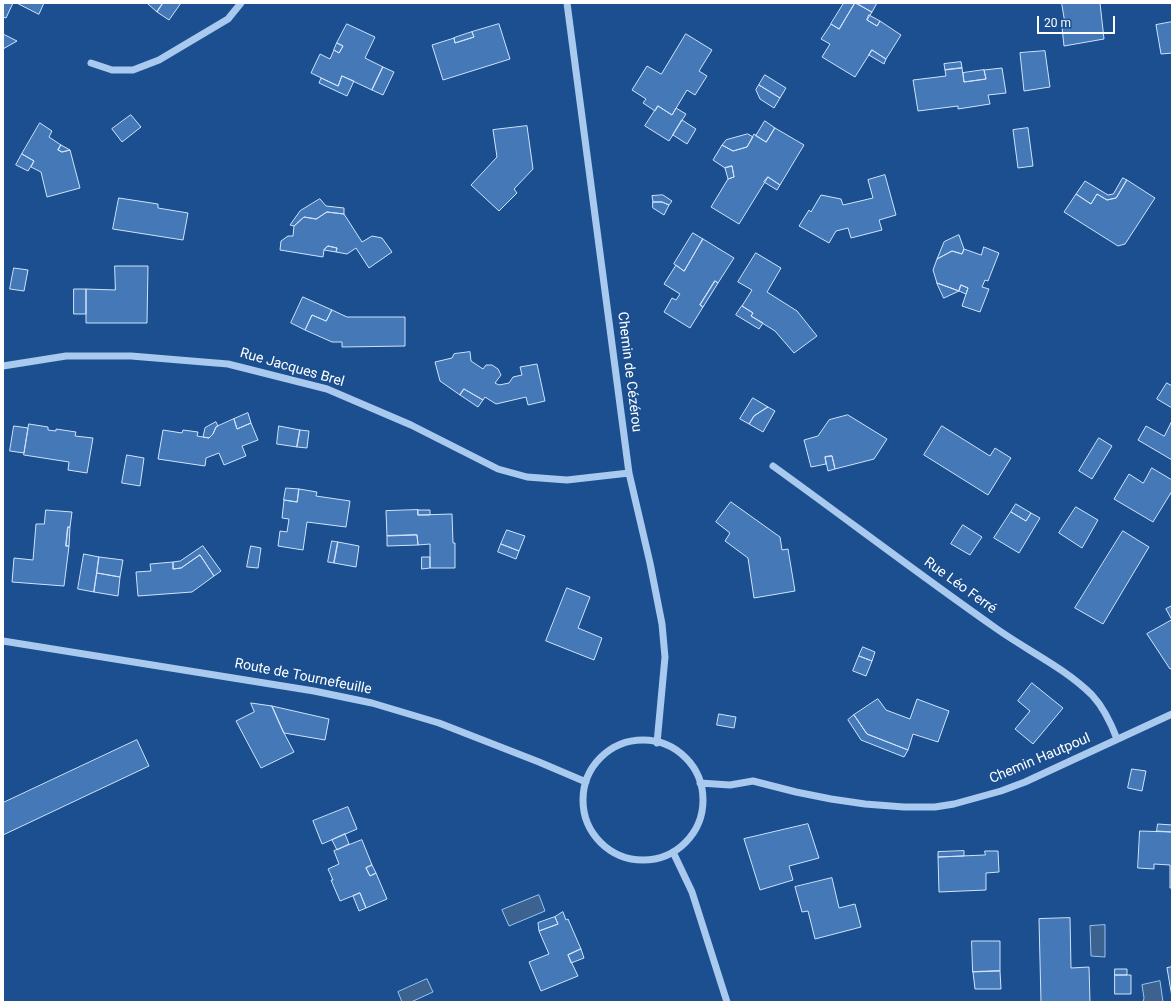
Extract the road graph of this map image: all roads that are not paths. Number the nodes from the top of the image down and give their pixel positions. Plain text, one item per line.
1 (241, 3) edge
2 (567, 3) edge
3 (91, 63) dead end
4 (3, 366) edge
5 (774, 466) dead end
6 (629, 473) junction
7 (3, 641) edge
8 (1172, 714) edge
9 (1117, 739) junction
10 (657, 743) junction
11 (586, 782) junction
12 (700, 783) junction
13 (673, 852) junction
14 (727, 1002) edge

1 - 3 street
2 - 6 street, Chemin de Cézérou
4 - 6 street, Rue Jacques Brel
5 - 9 street, Rue Léo Ferré
6 - 10 street, Chemin de Cézérou
7 - 11 street, Route de Tournefeuille
8 - 9 street, Chemin Hautpoul
9 - 12 street, Chemin Hautpoul
10 - 11 street
10 - 12 street
11 - 13 street
12 - 13 street
13 - 14 street

